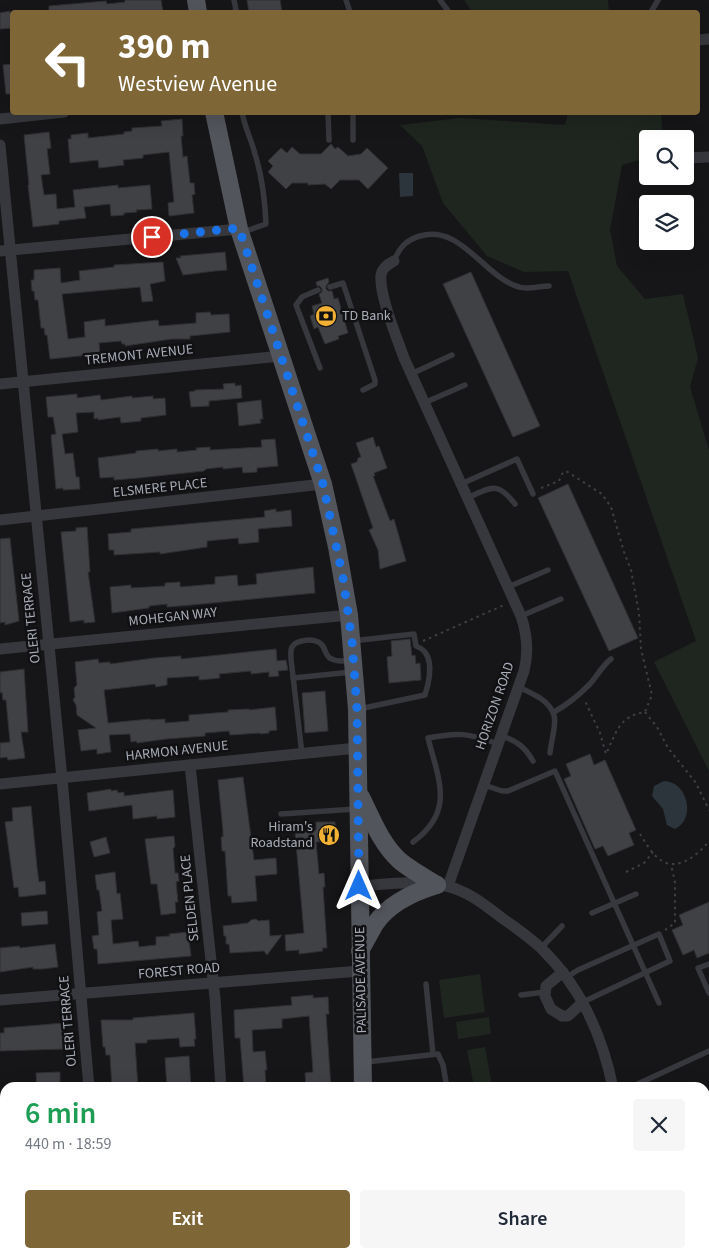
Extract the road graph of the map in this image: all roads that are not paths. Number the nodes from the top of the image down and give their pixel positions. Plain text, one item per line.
1 (37, 115) edge
2 (215, 115) edge
3 (242, 115) edge
4 (328, 115) edge
5 (353, 115) edge
6 (0, 119) edge
7 (328, 140) dead end
8 (353, 140) dead end
9 (0, 146) edge
10 (709, 157) edge
11 (694, 158) edge
12 (240, 230) junction
13 (5, 251) edge
14 (394, 262) joint
15 (549, 286) dead end
16 (330, 287) dead end
17 (318, 290) dead end
18 (452, 355) dead end
19 (281, 356) junction
20 (320, 368) dead end
21 (411, 374) junction
22 (23, 382) junction
23 (0, 384) edge
24 (465, 385) dead end
25 (363, 390) dead end
26 (424, 404) junction
27 (323, 484) junction
28 (461, 484) junction
29 (532, 493) road end
30 (468, 498) junction
31 (515, 504) dead end
32 (36, 517) junction
33 (0, 520) edge
34 (548, 570) dead end
35 (508, 587) junction
36 (561, 599) dead end
37 (349, 615) junction
38 (521, 616) junction
39 (352, 641) junction
40 (48, 645) junction
41 (0, 649) edge
42 (611, 659) dead end
43 (354, 666) junction
44 (294, 678) junction
45 (518, 687) junction
46 (357, 709) junction
47 (554, 712) junction
48 (499, 740) junction
49 (357, 748) junction
50 (550, 753) dead end
51 (302, 754) junction
52 (533, 761) dead end
53 (190, 765) junction
54 (62, 778) junction
55 (0, 784) edge
56 (484, 784) junction
57 (359, 801) junction
58 (281, 814) dead end
59 (413, 842) dead end
60 (359, 886) junction
61 (442, 886) junction
62 (636, 894) dead end
63 (614, 904) junction
64 (592, 913) dead end
65 (562, 926) dead end
66 (633, 945) junction
67 (541, 948) junction
68 (360, 952) junction
69 (709, 964) edge
70 (360, 971) junction
71 (645, 973) junction
72 (565, 974) junction
73 (214, 983) junction
74 (426, 984) dead end
75 (545, 992) junction
76 (709, 993) edge
77 (80, 994) junction
78 (521, 995) dead end
79 (0, 1000) edge
80 (583, 1002) junction
81 (659, 1003) dead end
82 (709, 1051) edge
83 (433, 1054) junction
84 (362, 1063) junction
85 (88, 1082) edge
86 (221, 1082) edge
87 (363, 1082) edge
88 (446, 1082) edge
89 (612, 1082) edge
90 (641, 1082) edge

1 - 6 street
2 - 12 main road, PALISADE AVENUE
3 - 12 lane
4 - 7 lane
5 - 8 lane
9 - 13 street, OLERI TERRACE
10 - 11 street
12 - 13 street
12 - 19 main road, PALISADE AVENUE
13 - 22 street, OLERI TERRACE
14 - 15 lane
14 - 21 street, HORIZON ROAD
16 - 25 lane
17 - 20 lane
18 - 21 lane
19 - 22 street, TREMONT AVENUE
19 - 27 main road, PALISADE AVENUE
21 - 26 street, HORIZON ROAD
22 - 23 street, TREMONT AVENUE
22 - 32 street, OLERI TERRACE
24 - 26 lane
26 - 28 street, HORIZON ROAD
27 - 32 street, ELSMERE PLACE
27 - 37 main road, PALISADE AVENUE
28 - 29 lane
28 - 30 street, HORIZON ROAD
30 - 31 lane
30 - 35 street, HORIZON ROAD
32 - 33 street, ELSMERE PLACE
32 - 40 street, OLERI TERRACE
34 - 35 lane
35 - 38 street, HORIZON ROAD
36 - 38 lane
37 - 39 main road, PALISADE AVENUE
37 - 40 street, MOHEGAN WAY
38 - 45 street, HORIZON ROAD
39 - 43 main road, PALISADE AVENUE
39 - 46 lane
40 - 41 street, MOHEGAN WAY
40 - 54 street, OLERI TERRACE
42 - 47 lane
43 - 44 lane
43 - 44 lane
43 - 46 main road, PALISADE AVENUE
44 - 51 lane
45 - 47 lane
45 - 48 street, HORIZON ROAD
46 - 49 main road, PALISADE AVENUE
47 - 50 lane
48 - 52 lane
48 - 56 street, HORIZON ROAD
48 - 59 lane
49 - 51 street, HARMON AVENUE
49 - 57 main road, PALISADE AVENUE
51 - 53 street, HARMON AVENUE
53 - 54 street, HARMON AVENUE
53 - 73 street, SELDEN PLACE
54 - 55 street, HARMON AVENUE
54 - 77 street, OLERI TERRACE
56 - 61 street, HORIZON ROAD
56 - 63 lane
57 - 58 lane
57 - 60 main road, PALISADE AVENUE
57 - 61 main road
60 - 61 street
60 - 68 main road, PALISADE AVENUE
61 - 67 street
61 - 68 main road
62 - 63 lane
63 - 64 lane
63 - 66 lane
65 - 67 lane
66 - 71 lane
66 - 71 lane
66 - 72 lane
67 - 72 street
68 - 70 main road, PALISADE AVENUE
69 - 76 lane
70 - 73 street, FOREST ROAD
70 - 84 main road, PALISADE AVENUE
71 - 80 lane
71 - 81 lane
72 - 75 street
72 - 80 street
73 - 77 street, FOREST ROAD
73 - 86 street, SELDEN PLACE
74 - 83 lane
75 - 78 lane
75 - 80 street
77 - 79 street, FOREST ROAD
77 - 85 street, OLERI TERRACE
80 - 89 street
82 - 90 lane
83 - 84 lane
83 - 88 lane
84 - 87 main road, PALISADE AVENUE

